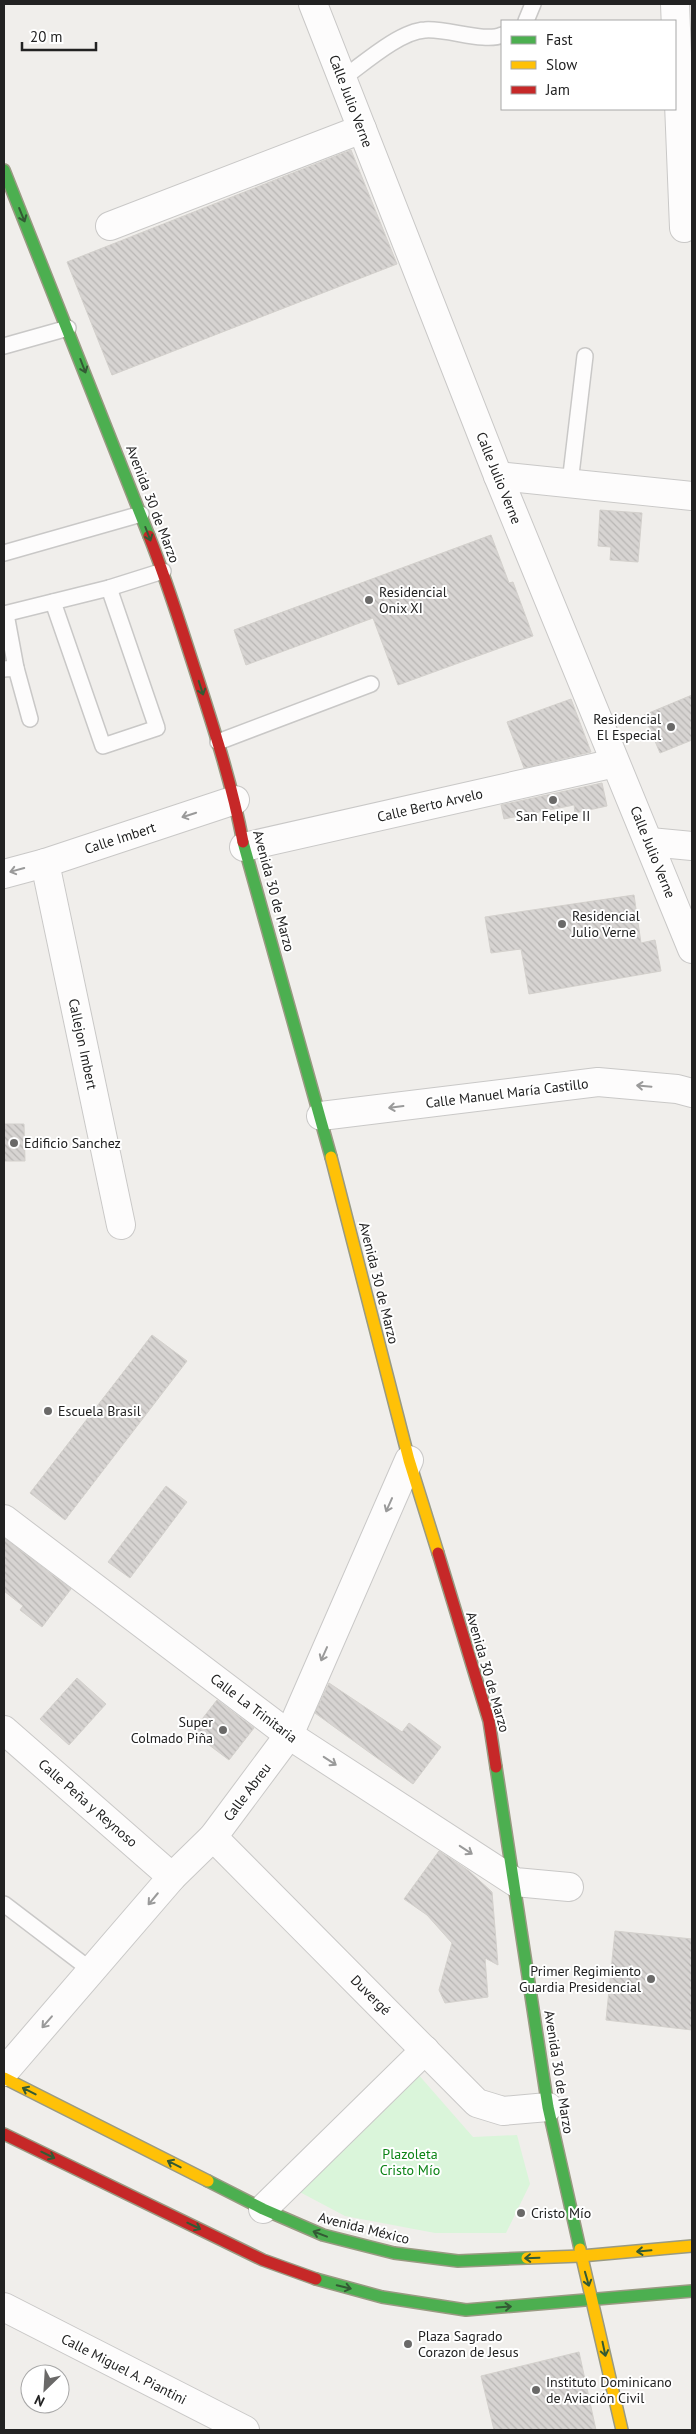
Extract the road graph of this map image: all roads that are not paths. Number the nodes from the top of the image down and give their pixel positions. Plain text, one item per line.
1 (312, 4) edge
2 (533, 4) edge
3 (675, 4) edge
4 (526, 20) edge
5 (676, 20) edge
6 (676, 29) edge
7 (501, 36) edge
8 (342, 79) junction
9 (362, 129) junction
10 (4, 170) edge
11 (110, 226) dead end
12 (684, 228) dead end
13 (68, 328) junction
14 (4, 346) edge
15 (585, 356) dead end
16 (498, 476) junction
17 (570, 483) junction
18 (692, 496) edge
19 (141, 514) junction
20 (4, 553) edge
21 (163, 571) junction
22 (109, 588) junction
23 (54, 602) junction
24 (5, 614) edge
25 (10, 669) edge
26 (371, 684) dead end
27 (30, 719) dead end
28 (218, 742) junction
29 (615, 763) junction
30 (235, 800) junction
31 (650, 842) junction
32 (244, 846) junction
33 (692, 846) edge
34 (45, 863) junction
35 (4, 874) edge
36 (692, 949) edge
37 (692, 1093) edge
38 (321, 1116) junction
39 (121, 1225) dead end
40 (409, 1460) junction
41 (4, 1520) edge
42 (4, 1730) edge
43 (289, 1735) junction
44 (213, 1837) junction
45 (172, 1876) junction
46 (515, 1882) junction
47 (569, 1887) dead end
48 (4, 1904) edge
49 (92, 1971) junction
50 (425, 2050) junction
51 (4, 2072) edge
52 (4, 2078) edge
53 (548, 2107) junction
54 (4, 2134) edge
55 (263, 2209) junction
56 (692, 2246) edge
57 (581, 2256) junction
58 (692, 2291) edge
59 (594, 2302) junction
60 (4, 2307) edge
61 (245, 2430) edge
62 (622, 2430) edge

1 - 8 street, Calle Julio Verne
2 - 4 lane
3 - 5 street
6 - 12 street
7 - 8 lane
8 - 9 street, Calle Julio Verne
9 - 11 street
9 - 16 street, Calle Julio Verne
10 -> 13 main road, Avenida 30 de Marzo
13 - 14 lane
13 -> 19 main road, Avenida 30 de Marzo
15 - 17 lane
16 - 17 street
16 - 29 street, Calle Julio Verne
17 - 18 street
19 - 20 lane
19 -> 21 main road, Avenida 30 de Marzo
21 - 22 lane
21 -> 28 main road, Avenida 30 de Marzo
22 - 23 lane
22 - 23 lane
23 - 24 lane
24 - 25 lane
25 - 27 lane
26 - 28 lane
28 - 30 main road, Avenida 30 de Marzo
29 - 31 street, Calle Julio Verne
29 - 32 street, Calle Berto Arvelo
30 - 32 main road, Avenida 30 de Marzo
30 -> 34 street, Calle Imbert
31 - 33 street
31 - 36 street, Calle Julio Verne
32 - 38 main road, Avenida 30 de Marzo
34 -> 35 street, Calle Imbert
34 - 39 street, Callejon Imbert
37 -> 38 street, Calle Manuel María Castillo
38 - 40 main road, Avenida 30 de Marzo
40 -> 43 street, Calle Abreu
40 - 46 main road, Avenida 30 de Marzo
41 - 43 street, Calle La Trinitaria
42 - 45 street, Calle Peña y Reynoso
43 - 44 street, Calle Abreu
43 -> 46 street, Calle La Trinitaria
44 - 45 street, Calle Abreu
44 - 50 street, Duvergé
45 -> 49 street, Calle Abreu
46 - 47 street
46 - 53 main road, Avenida 30 de Marzo
48 - 49 lane
49 -> 51 street, Calle Abreu
50 - 53 street, Duvergé
50 - 55 street
55 -> 52 main road, Avenida México
53 - 57 main road, Avenida 30 de Marzo
54 -> 59 main road
57 -> 55 main road, Avenida México
56 -> 57 main road, Avenida México
57 -> 59 main road, Avenida 30 de Marzo
58 - 59 main road
59 -> 62 main road, Avenida 30 de Marzo
60 - 61 street, Calle Miguel A. Piantini

